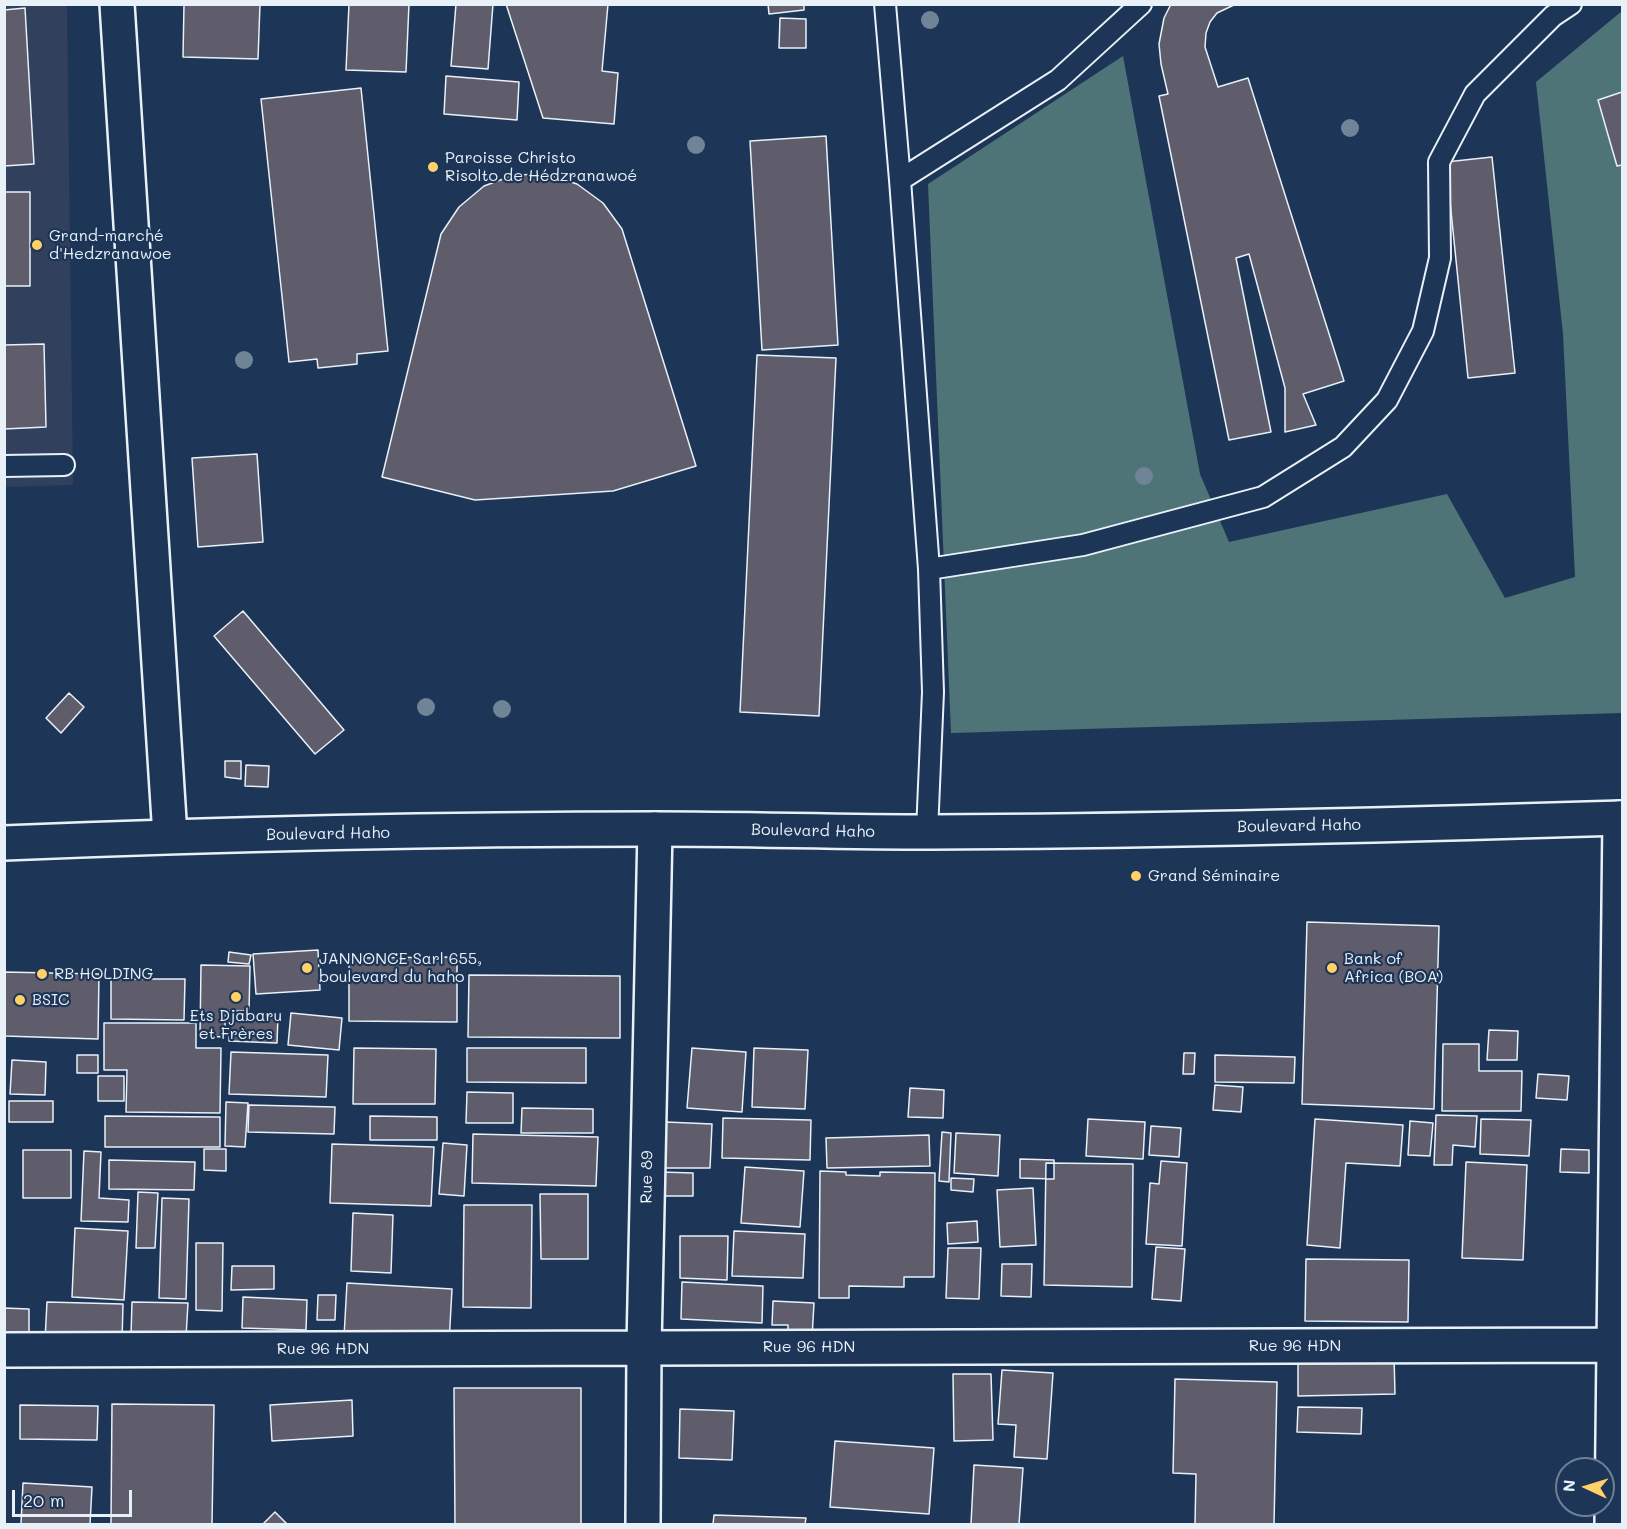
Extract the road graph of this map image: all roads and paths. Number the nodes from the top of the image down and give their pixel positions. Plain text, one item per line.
1 (117, 4) edge
2 (885, 4) edge
3 (1141, 4) edge
4 (1571, 4) edge
5 (900, 180) junction
6 (64, 465) dead end
7 (4, 466) edge
8 (929, 569) junction
9 (1622, 818) edge
10 (655, 829) junction
11 (927, 832) junction
12 (170, 836) junction
13 (4, 843) edge
14 (1614, 1345) junction
15 (644, 1347) junction
16 (4, 1350) edge
17 (643, 1524) edge
18 (1612, 1524) edge

1 - 12 street
2 - 5 lane
3 - 5 lane
4 - 8 lane
5 - 8 lane
6 - 7 lane
8 - 11 lane
9 - 11 street, Boulevard Haho
9 - 14 street
10 - 11 street, Boulevard Haho
10 - 12 street, Boulevard Haho
10 - 15 street, Rue 89
12 - 13 street, Boulevard Haho
14 - 15 street, Rue 96 HDN
14 - 18 street
15 - 16 street, Rue 96 HDN
15 - 17 street, Rue 89

